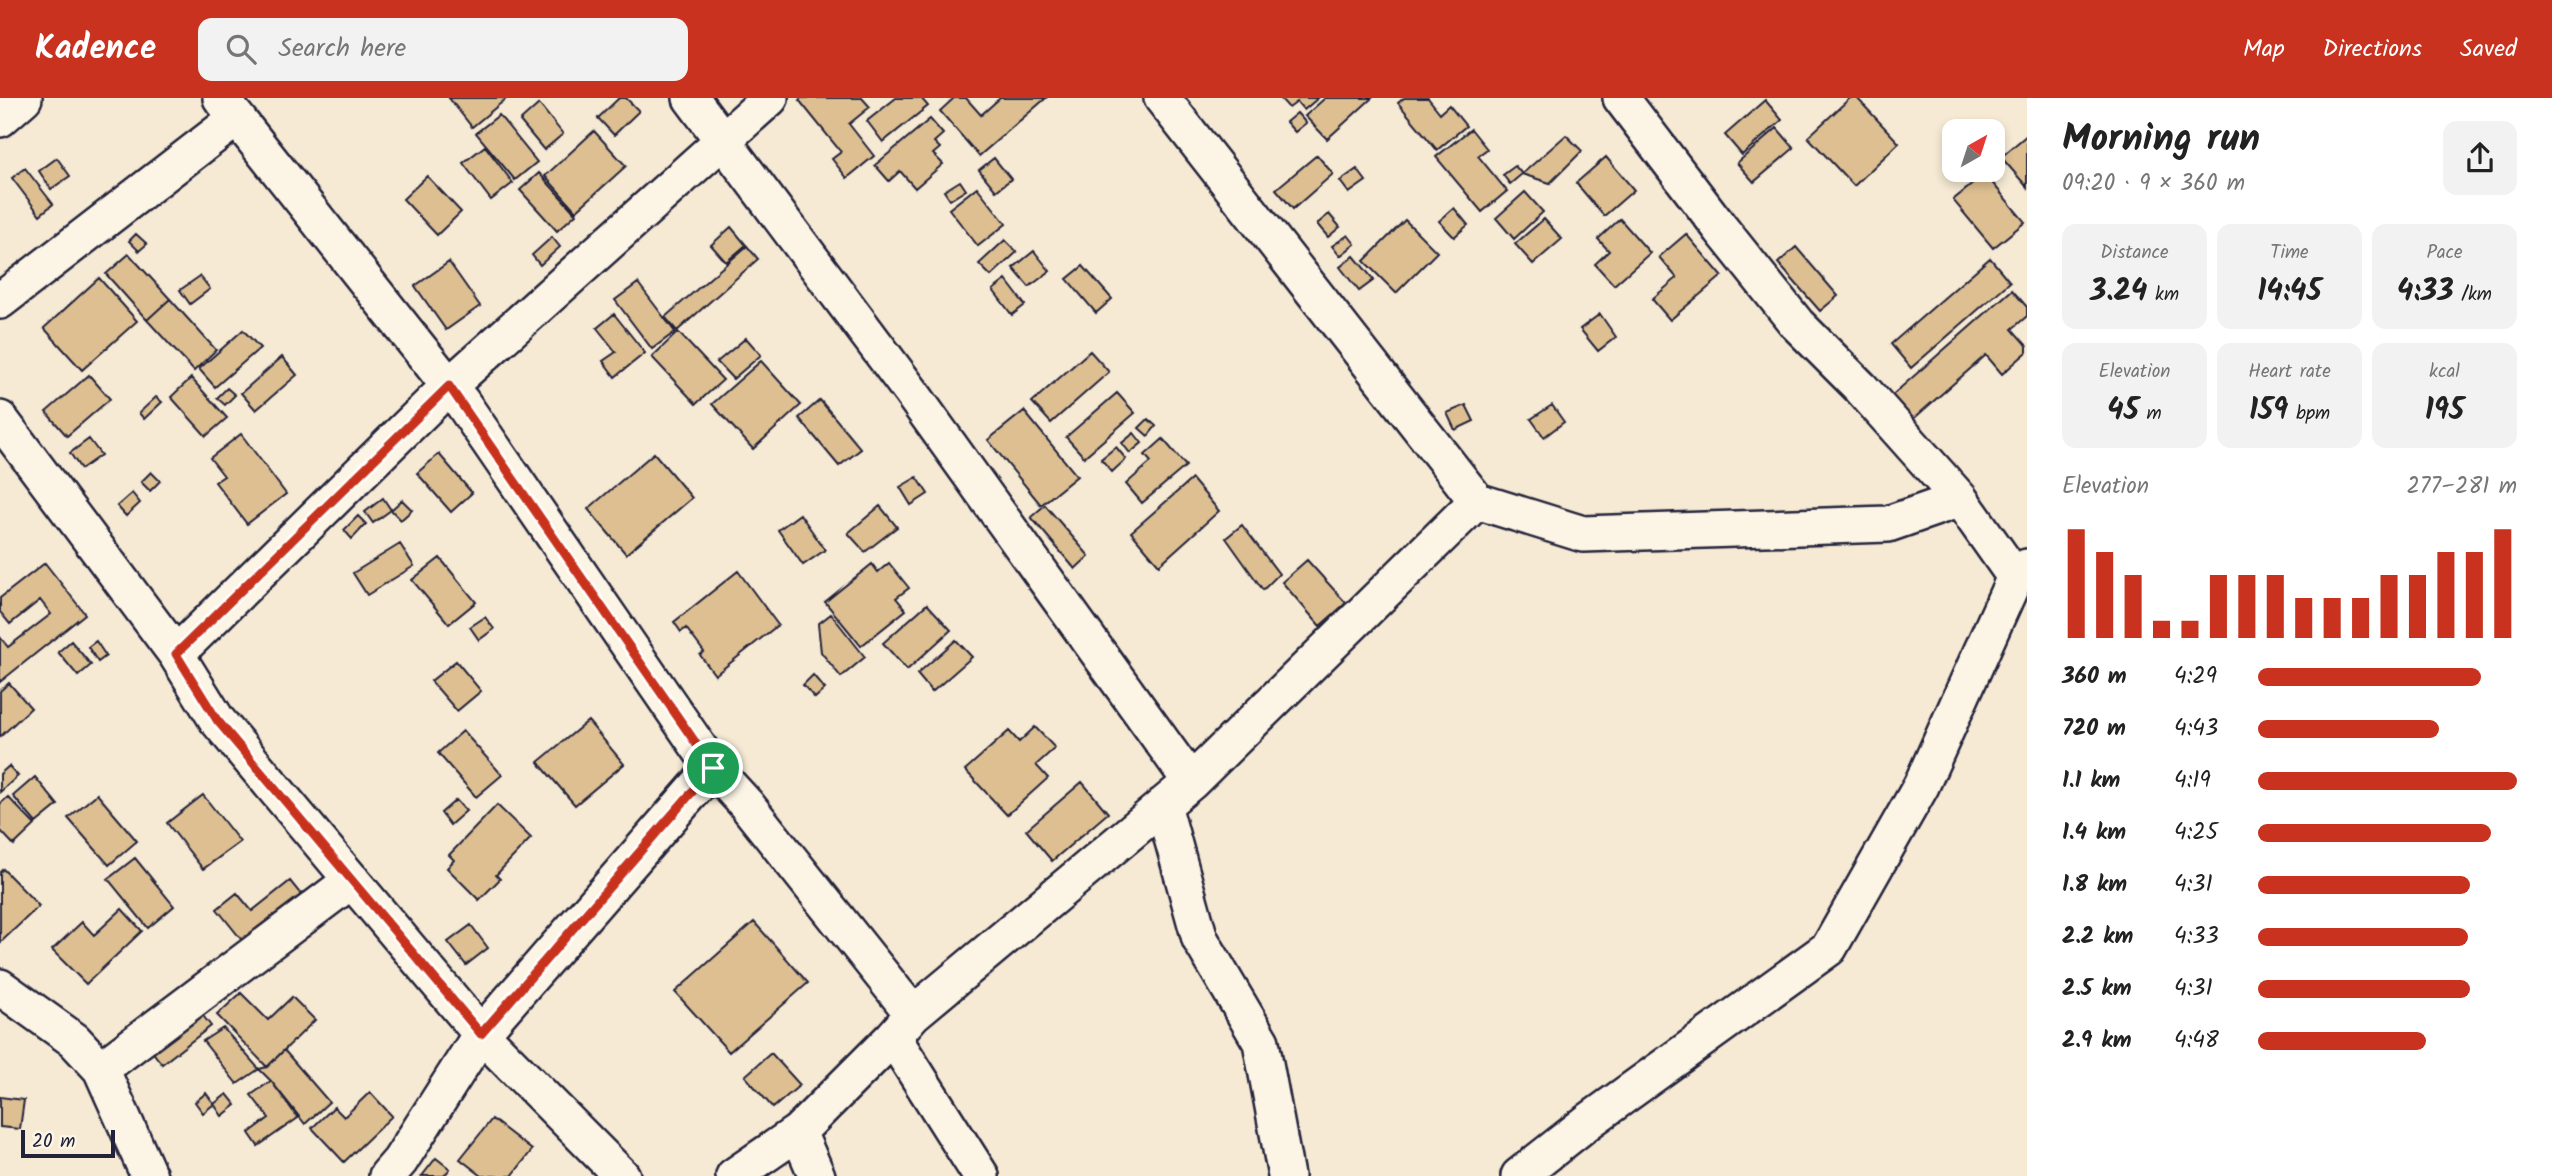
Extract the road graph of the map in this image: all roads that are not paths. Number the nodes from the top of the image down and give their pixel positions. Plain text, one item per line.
1 (24, 98) edge
2 (691, 98) edge
3 (770, 98) edge
4 (1162, 98) edge
5 (1620, 98) edge
6 (229, 108) edge
7 (0, 119) edge
8 (722, 139) junction
9 (0, 301) edge
10 (449, 386) junction
11 (0, 419) edge
12 (1960, 499) junction
13 (1477, 501) junction
14 (2021, 572) edge
15 (176, 654) junction
16 (713, 768) junction
17 (1191, 782) junction
18 (1163, 805) junction
19 (352, 880) junction
20 (0, 987) edge
21 (903, 1026) junction
22 (481, 1034) junction
23 (101, 1069) junction
24 (798, 1132) junction
25 (149, 1176) edge
26 (387, 1176) edge
27 (622, 1176) edge
28 (734, 1176) edge
29 (817, 1176) edge
30 (981, 1176) edge
31 (1286, 1176) edge
32 (1519, 1176) edge

1 - 7 street
2 - 8 street
3 - 8 street
4 - 13 street
5 - 12 street
6 - 9 street
6 - 10 street
8 - 10 street
8 - 17 street
10 - 15 street
10 - 16 street
11 - 15 street
12 - 13 street
12 - 14 street
13 - 17 street
14 - 32 street
15 - 19 street
16 - 21 street
16 - 22 street
17 - 18 street
18 - 21 street
18 - 31 street
19 - 22 street
19 - 23 street
20 - 23 street
21 - 24 street
21 - 30 street
22 - 26 street
22 - 27 street
23 - 25 street
24 - 28 street
24 - 29 street

